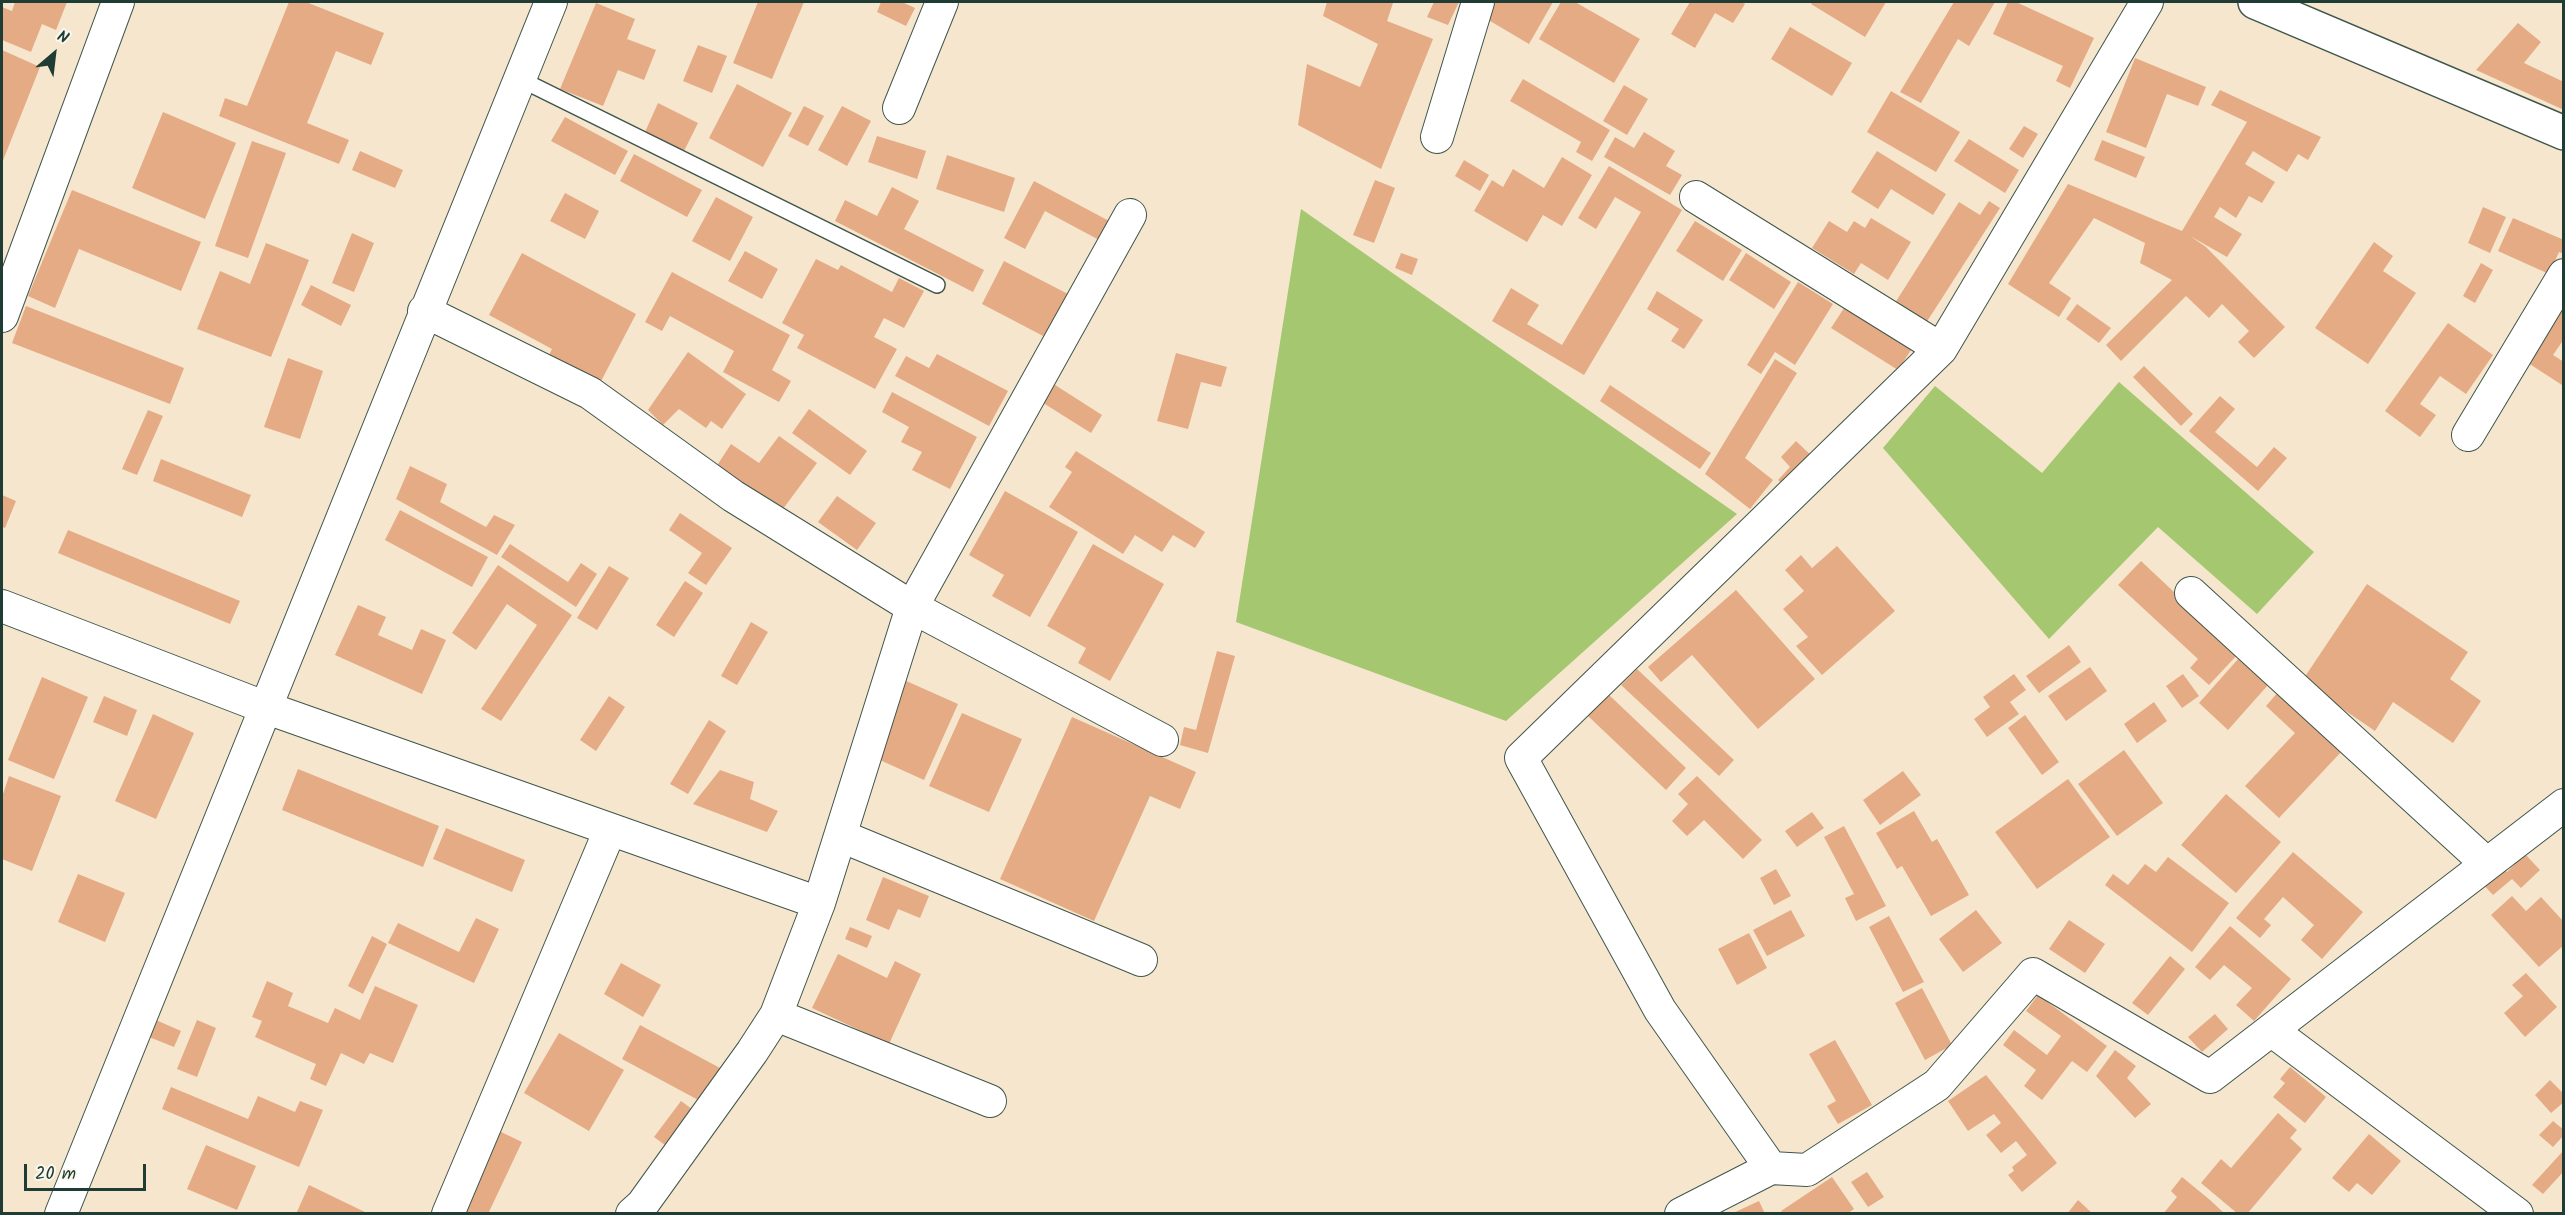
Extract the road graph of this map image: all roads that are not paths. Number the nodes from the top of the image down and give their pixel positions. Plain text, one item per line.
1 (118, 2) edge
2 (551, 2) edge
3 (942, 2) edge
4 (1478, 2) edge
5 (2147, 2) edge
6 (2255, 2) edge
7 (520, 79) junction
8 (899, 108) dead end
9 (2564, 134) edge
10 (1437, 137) dead end
11 (1696, 197) dead end
12 (1130, 215) dead end
13 (2564, 275) edge
14 (937, 285) dead end
15 (424, 311) junction
16 (2, 316) edge
17 (1941, 349) junction
18 (2468, 435) dead end
19 (2191, 593) dead end
20 (2, 606) edge
21 (912, 607) junction
22 (264, 707) junction
23 (1162, 740) dead end
24 (2564, 805) edge
25 (610, 830) junction
26 (841, 836) junction
27 (2487, 864) junction
28 (819, 903) junction
29 (1141, 960) dead end
30 (776, 1015) junction
31 (2271, 1030) junction
32 (990, 1101) dead end
33 (1771, 1168) junction
34 (61, 1214) edge
35 (448, 1214) edge
36 (632, 1214) edge
37 (1681, 1214) edge
38 (2517, 1214) edge

1 - 16 street
2 - 7 street
3 - 8 street
4 - 10 street
5 - 17 street
6 - 9 street
7 - 14 lane
7 - 15 street
11 - 17 street
12 - 21 street
13 - 18 street
15 - 21 street
15 - 22 street
17 - 33 street
19 - 27 street
20 - 22 street
21 - 23 street
21 - 26 street
22 - 25 street
22 - 34 street
24 - 27 street
25 - 28 street
25 - 35 street
26 - 28 street
26 - 29 street
27 - 31 street
28 - 30 street
30 - 32 street
30 - 36 street
31 - 33 street
31 - 38 street
33 - 37 street

